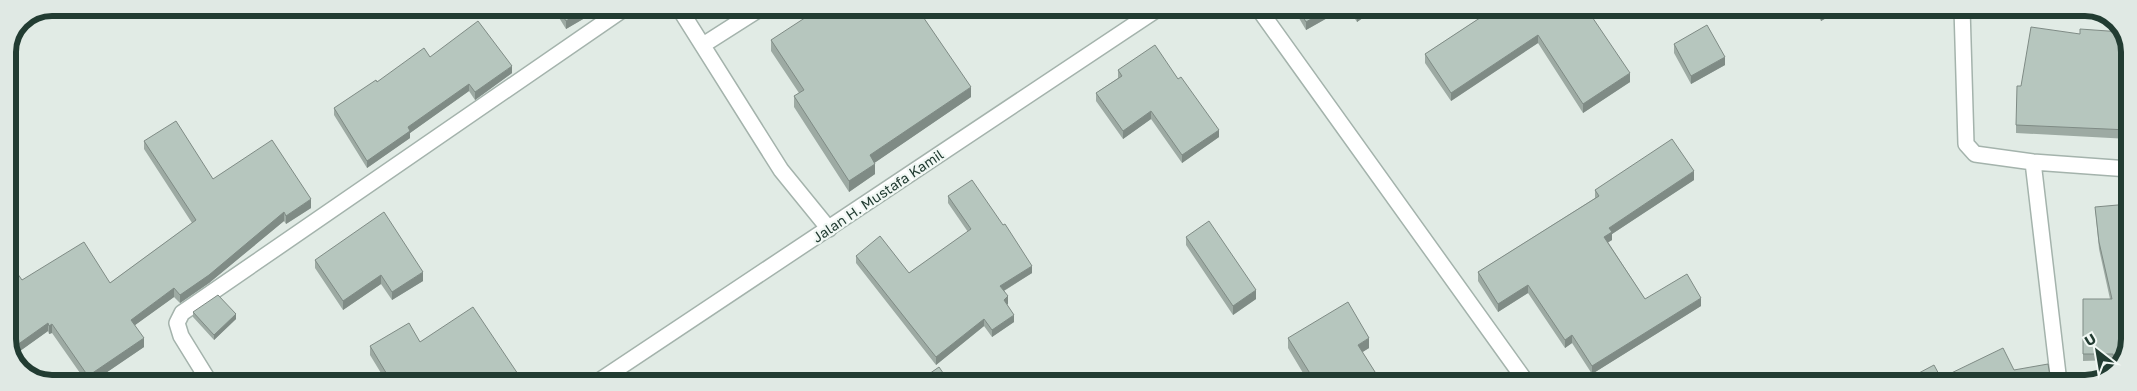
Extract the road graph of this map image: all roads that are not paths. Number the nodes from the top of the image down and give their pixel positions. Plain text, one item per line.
1 (613, 16) edge
2 (684, 16) edge
3 (748, 16) edge
4 (1146, 17) edge
5 (1264, 17) edge
6 (1962, 17) edge
7 (702, 45) junction
8 (2033, 162) junction
9 (2121, 168) edge
10 (829, 229) junction
11 (204, 374) edge
12 (609, 374) edge
13 (1521, 375) edge
14 (2058, 375) edge

1 - 11 street
2 - 7 street
3 - 7 street
4 - 10 street, Jalan H. Mustafa Kamil
5 - 13 street
6 - 8 street
7 - 10 street
8 - 9 street
8 - 14 street
10 - 12 street, Jalan H. Mustafa Kamil

